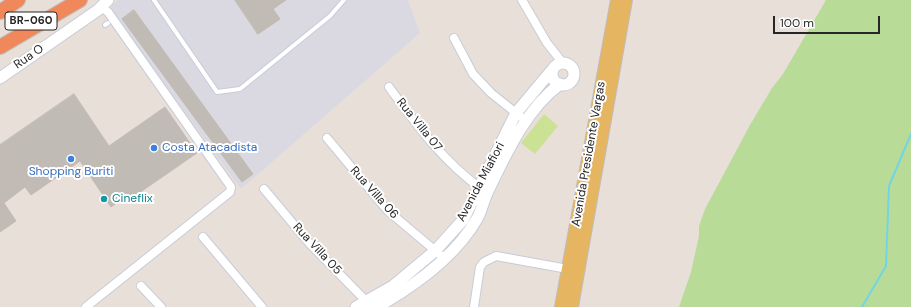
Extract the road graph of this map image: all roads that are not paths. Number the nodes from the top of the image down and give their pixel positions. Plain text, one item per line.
1 (18, 0) edge
2 (63, 0) edge
3 (80, 0) edge
4 (114, 0) edge
5 (154, 0) edge
6 (344, 0) edge
7 (522, 0) edge
8 (617, 0) edge
9 (626, 0) edge
10 (102, 5) edge
11 (0, 12) edge
12 (454, 38) dead end
13 (0, 42) edge
14 (0, 47) edge
15 (562, 62) junction
16 (552, 70) junction
17 (0, 78) edge
18 (560, 84) junction
19 (389, 87) dead end
20 (516, 113) junction
21 (526, 121) junction
22 (327, 138) dead end
23 (595, 148) junction
24 (264, 189) dead end
25 (484, 190) junction
26 (203, 236) dead end
27 (435, 251) junction
28 (444, 258) junction
29 (568, 269) junction
30 (141, 286) dead end
31 (369, 304) edge
32 (86, 307) edge
33 (161, 307) edge
34 (262, 307) edge
35 (356, 307) edge
36 (377, 307) edge
37 (474, 307) edge
38 (561, 307) edge
39 (572, 307) edge

1 - 11 highway, BR-060
2 - 13 highway, BR-060
3 - 14 highway
4 - 10 lane
5 - 6 lane
7 - 15 street
8 - 23 main road, Avenida Presidente Vargas
9 - 23 main road, Avenida Presidente Vargas
10 - 17 street, Rua O
10 - 32 street
12 - 20 street
15 - 16 street
15 - 18 street
16 - 18 street
16 - 20 street, Avenida Miafiori
18 - 21 street, Avenida Miafiori
19 - 25 street, Rua Villa 07
20 - 21 street
20 - 25 street, Avenida Miafiori
21 - 25 street, Avenida Miafiori
22 - 27 street, Rua Villa 06
23 - 29 main road, Avenida Presidente Vargas
23 - 39 main road, Avenida Presidente Vargas
24 - 31 street, Rua Villa 05
25 - 27 street, Avenida Miafiori
25 - 28 street, Avenida Miafiori
26 - 34 street
27 - 28 street, Rua Villa 06
27 - 31 street, Avenida Miafiori
28 - 36 street, Avenida Miafiori
29 - 37 street
29 - 38 main road, Avenida Presidente Vargas
30 - 33 street
31 - 35 street, Avenida Miafiori

